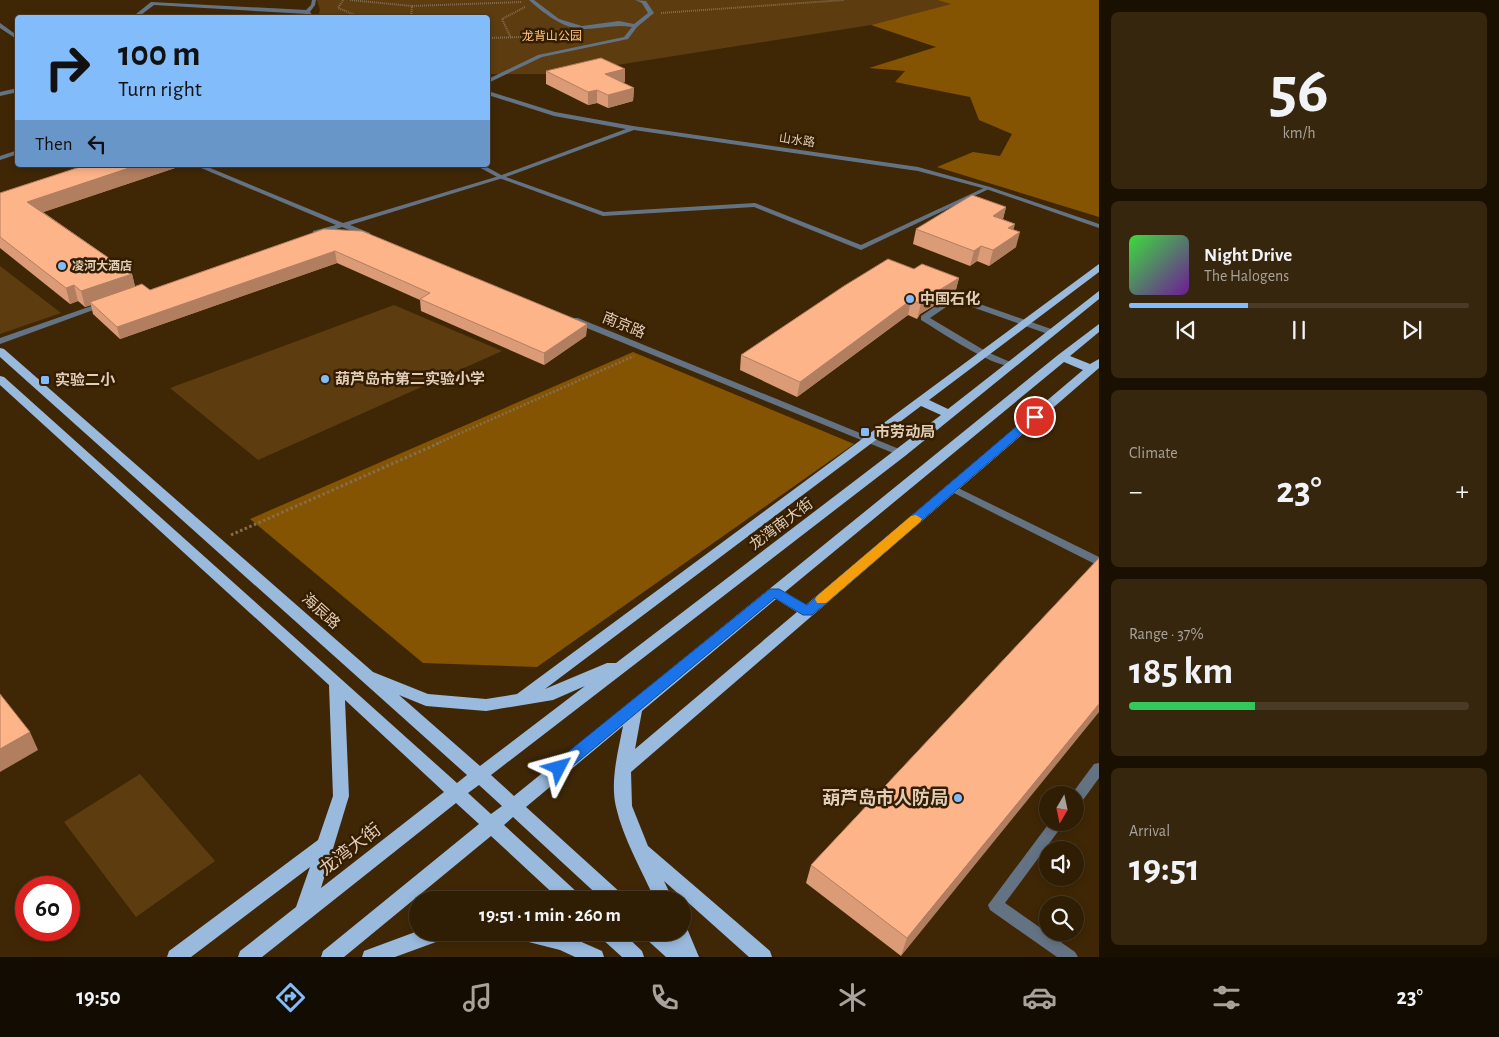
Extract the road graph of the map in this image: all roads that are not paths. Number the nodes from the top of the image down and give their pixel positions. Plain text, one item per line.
1 (192, 0) edge
2 (314, 0) edge
3 (637, 0) edge
4 (153, 1) edge
5 (533, 1) edge
6 (186, 5) junction
7 (307, 12) junction
8 (137, 15) edge
9 (310, 15) edge
10 (0, 25) edge
11 (635, 26) junction
12 (15, 37) edge
13 (490, 80) edge
14 (15, 91) edge
15 (490, 93) edge
16 (0, 94) edge
17 (632, 128) junction
18 (15, 153) edge
19 (0, 158) edge
20 (204, 167) edge
21 (482, 167) edge
22 (501, 176) junction
23 (988, 188) junction
24 (342, 225) junction
25 (1099, 226) edge
26 (305, 237) edge
27 (378, 239) edge
28 (1099, 267) edge
29 (1099, 294) edge
30 (111, 303) edge
31 (567, 316) edge
32 (1025, 323) junction
33 (1099, 327) edge
34 (1050, 332) junction
35 (0, 340) edge
36 (0, 351) edge
37 (984, 354) junction
38 (1062, 357) junction
39 (1010, 364) junction
40 (1095, 366) edge
41 (0, 379) edge
42 (921, 401) junction
43 (949, 414) junction
44 (869, 440) junction
45 (901, 453) junction
46 (952, 488) junction
47 (1099, 562) edge
48 (775, 592) junction
49 (807, 612) junction
50 (633, 658) junction
51 (364, 674) junction
52 (337, 683) junction
53 (521, 699) junction
54 (635, 706) junction
55 (1099, 768) edge
56 (624, 769) junction
57 (479, 775) junction
58 (1084, 788) edge
59 (457, 792) junction
60 (513, 806) junction
61 (491, 825) junction
62 (1051, 831) edge
63 (326, 844) junction
64 (641, 851) junction
65 (563, 891) edge
66 (606, 891) edge
67 (660, 891) edge
68 (304, 912) junction
69 (417, 941) edge
70 (419, 941) edge
71 (558, 941) edge
72 (617, 941) edge
73 (661, 941) edge
74 (683, 941) edge
75 (562, 942) junction
76 (176, 957) edge
77 (246, 957) edge
78 (330, 957) edge
79 (372, 957) edge
80 (400, 957) edge
81 (578, 957) edge
82 (594, 957) edge
83 (634, 957) edge
84 (678, 957) edge
85 (690, 957) edge
86 (763, 957) edge
87 (1070, 957) edge

1 - 6 street
2 - 7 street
3 - 11 street
4 - 6 street
4 - 8 street
5 - 11 street
6 - 7 street
7 - 9 street
10 - 12 street
11 - 13 street
14 - 16 street
15 - 17 street, 山水路
17 - 22 street
17 - 23 street, 山水路
18 - 19 street
20 - 24 street
21 - 22 street
22 - 23 street
22 - 24 street
23 - 25 street, 山水路
24 - 26 street
24 - 27 street
28 - 32 main road
29 - 34 main road, 龙湾南大街
30 - 35 street
31 - 44 street, 南京路
32 - 34 street
32 - 37 main road
32 - 37 street
33 - 38 main road
34 - 39 main road, 龙湾南大街
36 - 51 main road, 海辰路
37 - 39 street
37 - 42 main road
38 - 40 main road
38 - 48 main road
39 - 43 main road, 龙湾南大街
40 - 46 main road
41 - 52 main road
42 - 43 main road
42 - 44 main road
43 - 45 main road, 龙湾南大街
44 - 45 street, 南京路
44 - 53 main road
45 - 50 main road, 龙湾南大街
46 - 47 street
46 - 49 main road
48 - 49 main road
48 - 54 main road
49 - 56 main road
50 - 53 main road
50 - 57 main road, 龙湾南大街
51 - 53 main road
51 - 57 main road, 海辰路
52 - 59 main road
52 - 63 main road
54 - 56 main road
54 - 60 main road
55 - 58 street
56 - 64 main road
57 - 59 main road, 龙湾大街
57 - 60 main road, 海辰路
59 - 61 main road
59 - 68 main road, 龙湾大街
60 - 61 main road
60 - 66 main road, 海辰路
61 - 65 main road
61 - 78 main road
62 - 87 street
63 - 68 main road
63 - 76 main road
64 - 67 main road
64 - 86 main road
68 - 77 main road, 龙湾大街
69 - 79 main road
70 - 80 main road
71 - 75 main road
72 - 83 main road
73 - 84 main road
74 - 85 main road
75 - 81 main road
75 - 82 main road

